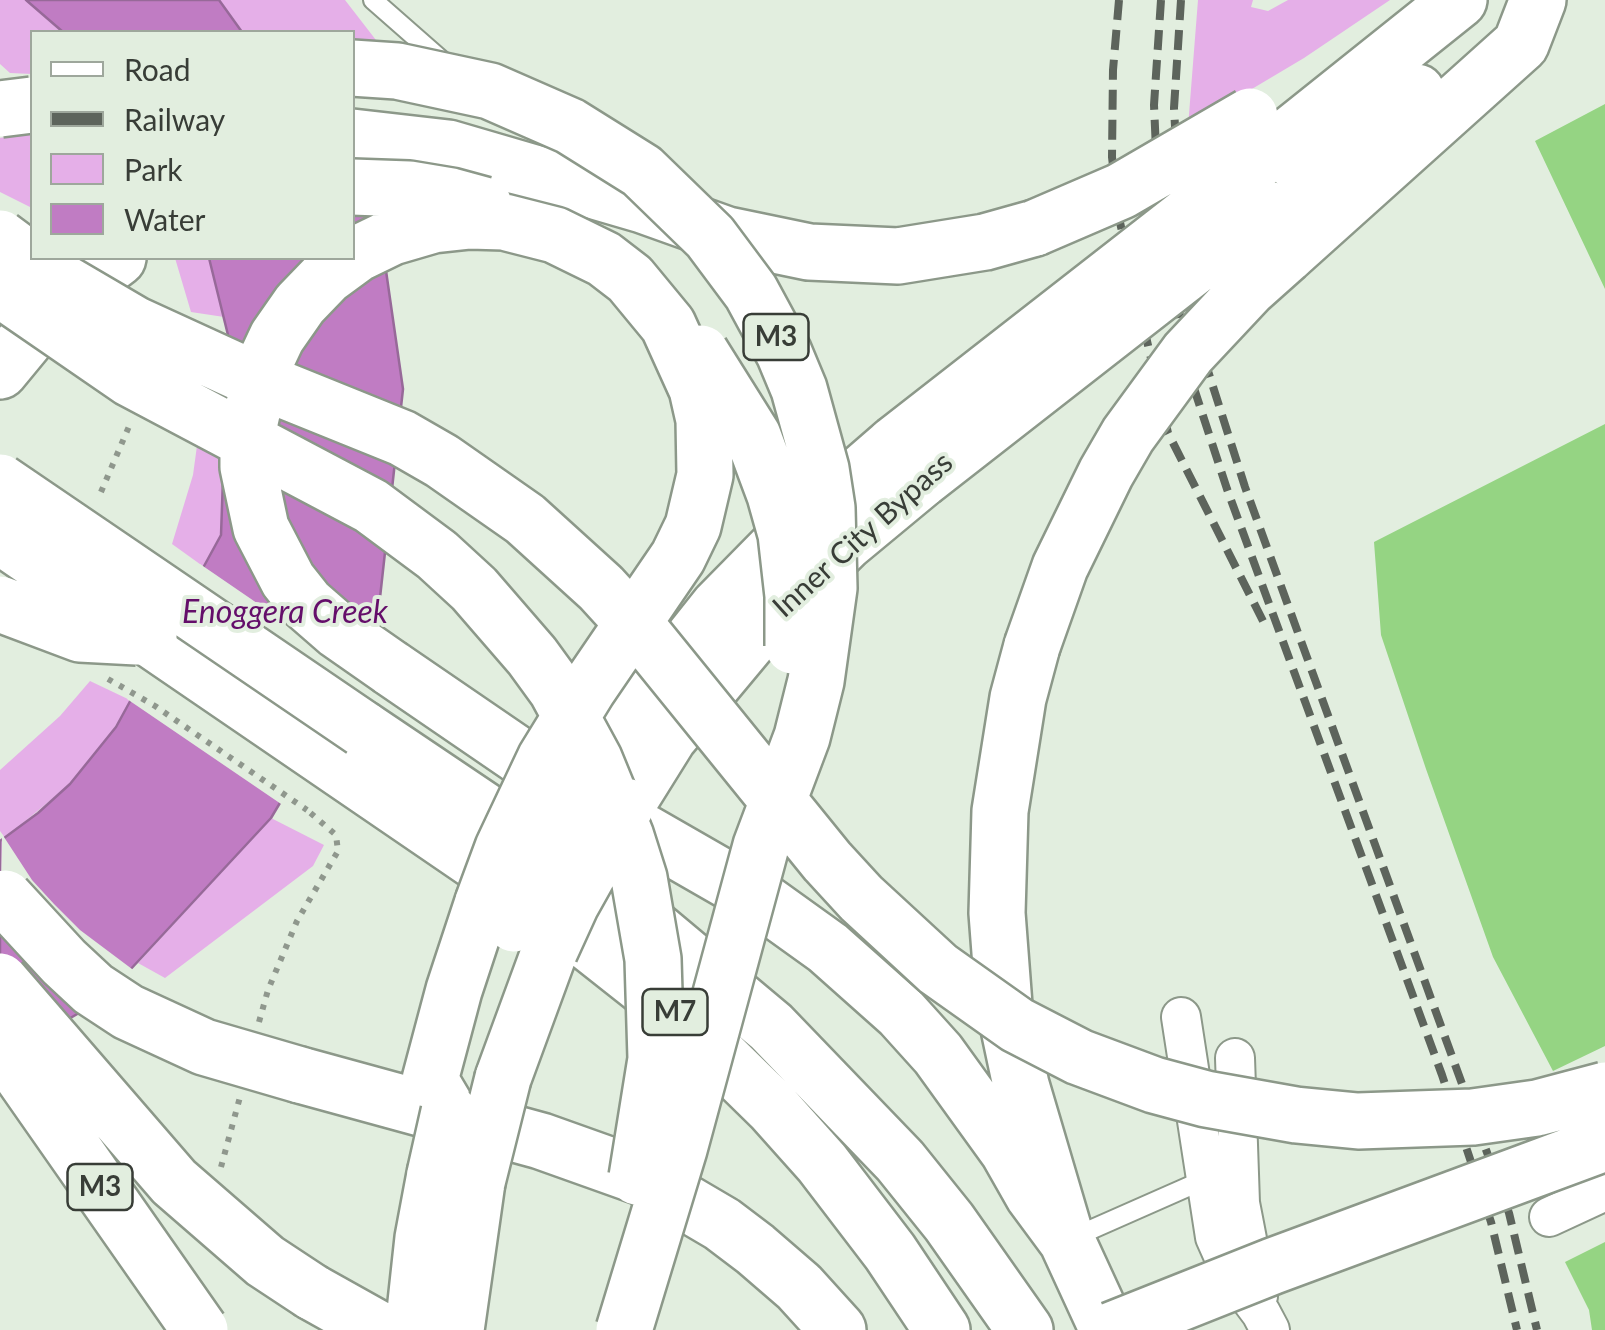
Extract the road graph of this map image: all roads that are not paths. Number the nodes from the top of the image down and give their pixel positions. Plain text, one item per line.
1 (374, 0) edge
2 (1460, 0) edge
3 (1536, 0) edge
4 (355, 68) edge
5 (493, 104) dead end
6 (30, 105) edge
7 (0, 109) edge
8 (355, 137) edge
9 (1266, 185) junction
10 (355, 186) edge
11 (0, 238) edge
12 (355, 255) edge
13 (35, 260) edge
14 (115, 260) edge
15 (349, 260) edge
16 (0, 292) edge
17 (0, 371) edge
18 (0, 482) edge
19 (0, 536) edge
20 (0, 604) edge
21 (150, 638) junction
22 (336, 769) junction
23 (540, 771) edge
24 (540, 771) edge
25 (540, 771) edge
26 (540, 771) edge
27 (760, 846) junction
28 (2, 893) edge
29 (515, 925) junction
30 (0, 981) edge
31 (1169, 1019) dead end
32 (0, 1044) edge
33 (1234, 1058) dead end
34 (1605, 1090) edge
35 (1605, 1143) edge
36 (1222, 1174) junction
37 (456, 1178) junction
38 (1605, 1191) edge
39 (1549, 1217) dead end
40 (1067, 1240) junction
41 (1266, 1322) edge
42 (200, 1330) edge
43 (380, 1330) edge
44 (413, 1330) edge
45 (456, 1330) edge
46 (598, 1330) edge
47 (624, 1330) edge
48 (838, 1330) edge
49 (942, 1330) edge
50 (1024, 1330) edge
51 (1110, 1330) edge

1 - 5 lane
2 - 9 highway, Inner City Bypass
3 - 9 highway, Inner City Bypass
4 - 27 highway, M3, bridge
6 - 7 highway, bridge
8 - 9 highway, bridge
9 - 29 highway, Inner City Bypass, bridge
9 - 40 highway, bridge
10 - 27 highway, bridge
11 - 34 highway, bridge
12 - 24 highway, bridge
13 - 16 highway, bridge
14 - 17 highway, bridge
15 - 25 highway, bridge
16 - 46 highway, bridge
18 - 22 highway, M7, bridge
19 - 21 highway, M7, bridge
20 - 21 highway, bridge
21 - 22 highway, M7
22 - 49 highway, M7
22 - 50 highway, M7
23 - 29 highway, bridge
26 - 40 highway, bridge
27 - 47 highway, M3, bridge
28 - 48 highway, bridge
29 - 37 highway, Inner City Bypass, bridge
30 - 43 highway, bridge
31 - 36 street
32 - 42 highway, M3, bridge
33 - 36 street
35 - 51 highway, bridge
36 - 40 lane
36 - 41 street
37 - 44 highway, Inner City Bypass
37 - 45 highway, Inner City Bypass
38 - 39 street
40 - 51 highway

